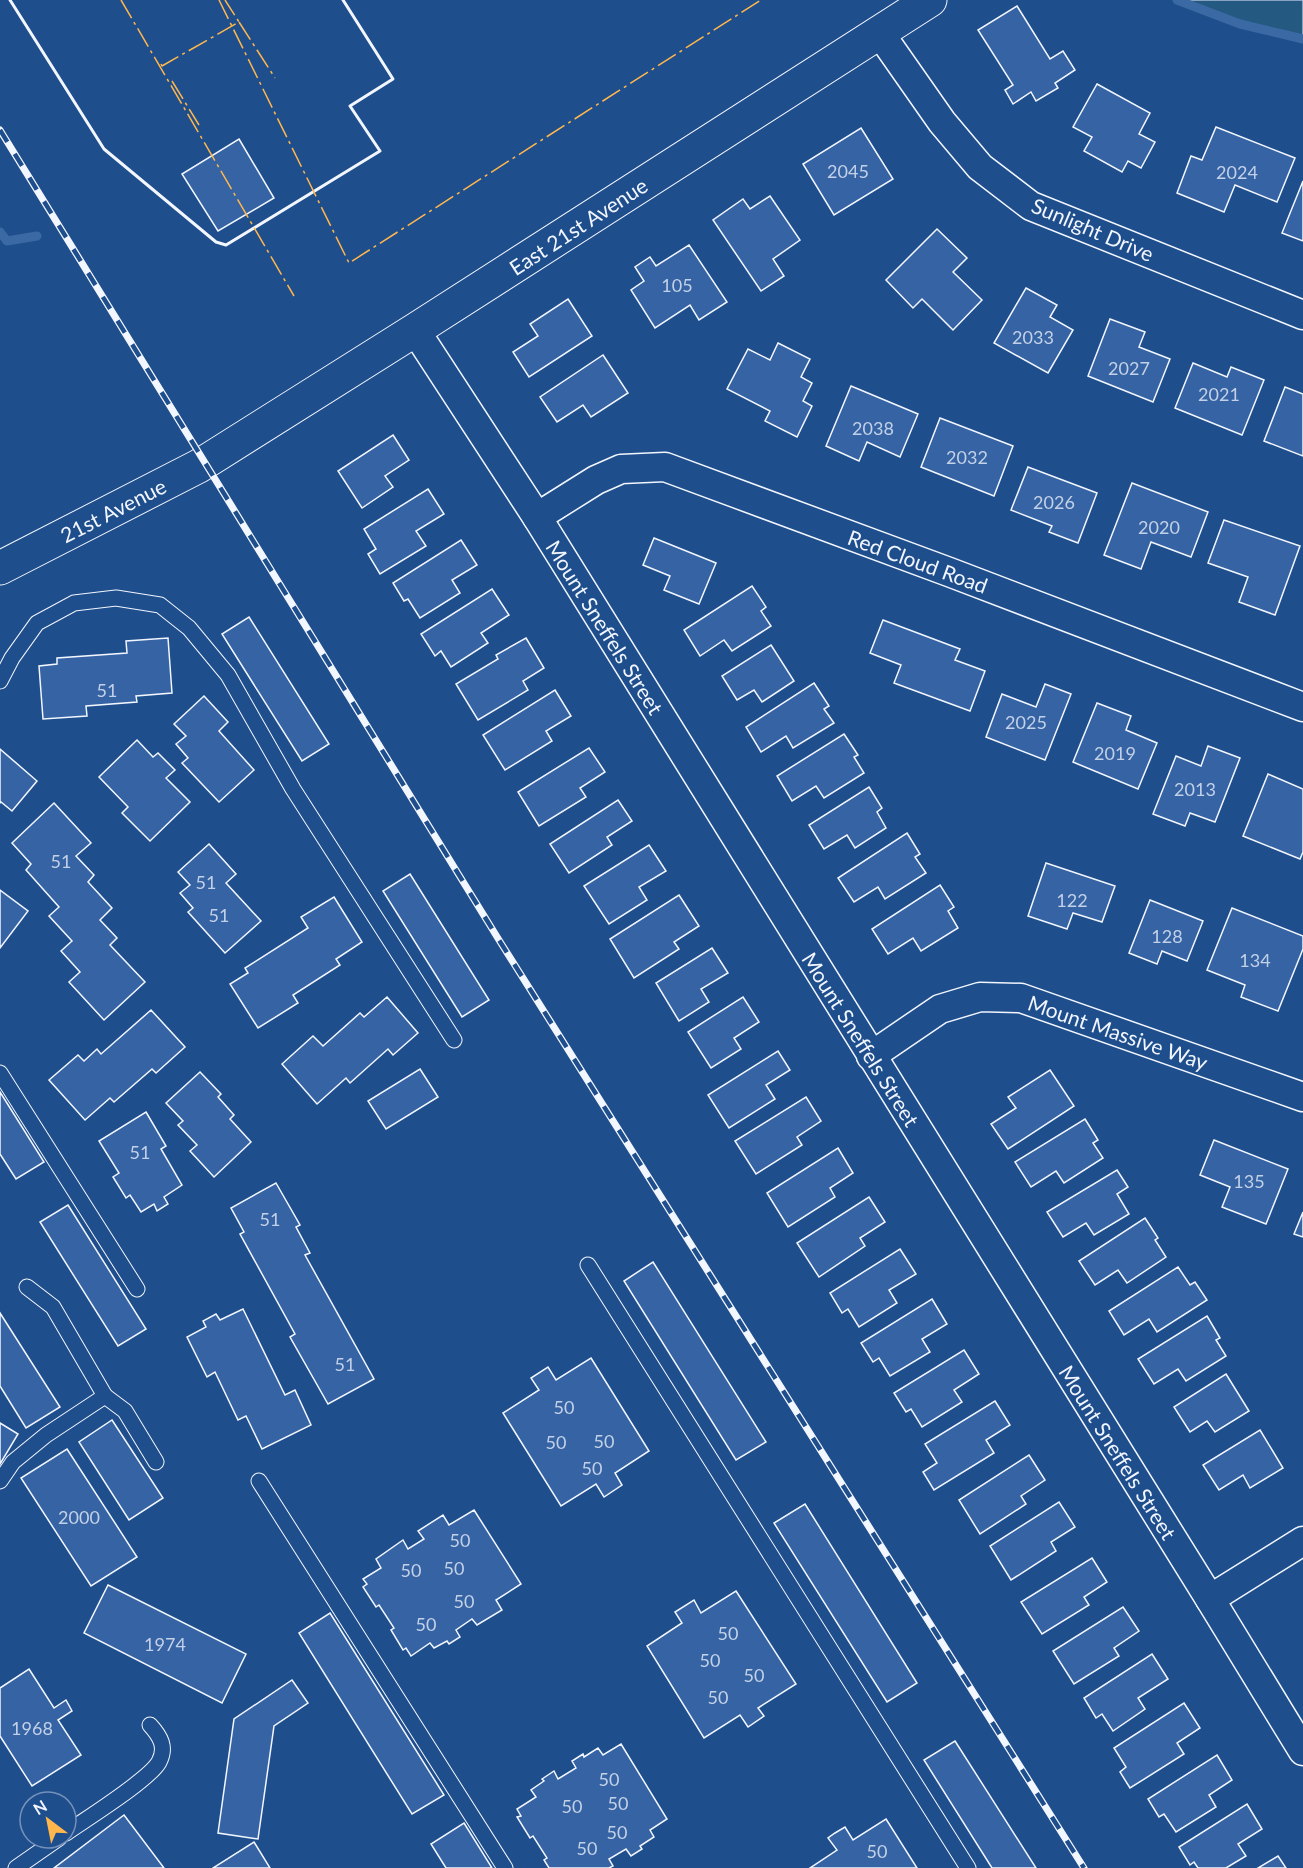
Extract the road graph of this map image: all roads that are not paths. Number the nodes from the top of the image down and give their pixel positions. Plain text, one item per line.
1 (930, 0) edge
2 (879, 32) junction
3 (1303, 315) edge
4 (415, 330) junction
5 (225, 450) joint
6 (537, 517) junction
7 (0, 568) edge
8 (0, 681) edge
9 (1303, 707) edge
10 (454, 1040) dead end
11 (871, 1056) junction
12 (0, 1073) edge
13 (1303, 1097) edge
14 (588, 1264) dead end
15 (27, 1287) dead end
16 (137, 1288) dead end
17 (105, 1396) junction
18 (156, 1462) dead end
19 (0, 1481) edge
20 (259, 1481) dead end
21 (1303, 1541) edge
22 (1210, 1599) junction
23 (150, 1725) dead end
24 (1303, 1751) edge
25 (78, 1825) edge
26 (42, 1850) edge
27 (16, 1868) edge
28 (505, 1868) edge
29 (968, 1868) edge

1 - 2 street, East 21st Avenue
2 - 3 street, Sunlight Drive
2 - 4 street, East 21st Avenue
4 - 5 street, East 21st Avenue
4 - 6 street, Mount Sneffels Street
5 - 7 street, 21st Avenue
6 - 9 street, Red Cloud Road
6 - 11 street, Mount Sneffels Street
8 - 10 lane
11 - 13 street, Mount Massive Way
11 - 22 street, Mount Sneffels Street
12 - 16 lane
14 - 29 lane
15 - 17 lane
17 - 18 lane
17 - 19 lane
20 - 28 lane
21 - 22 street
22 - 24 street, Mount Sneffels Street
23 - 25 lane
26 - 27 lane

